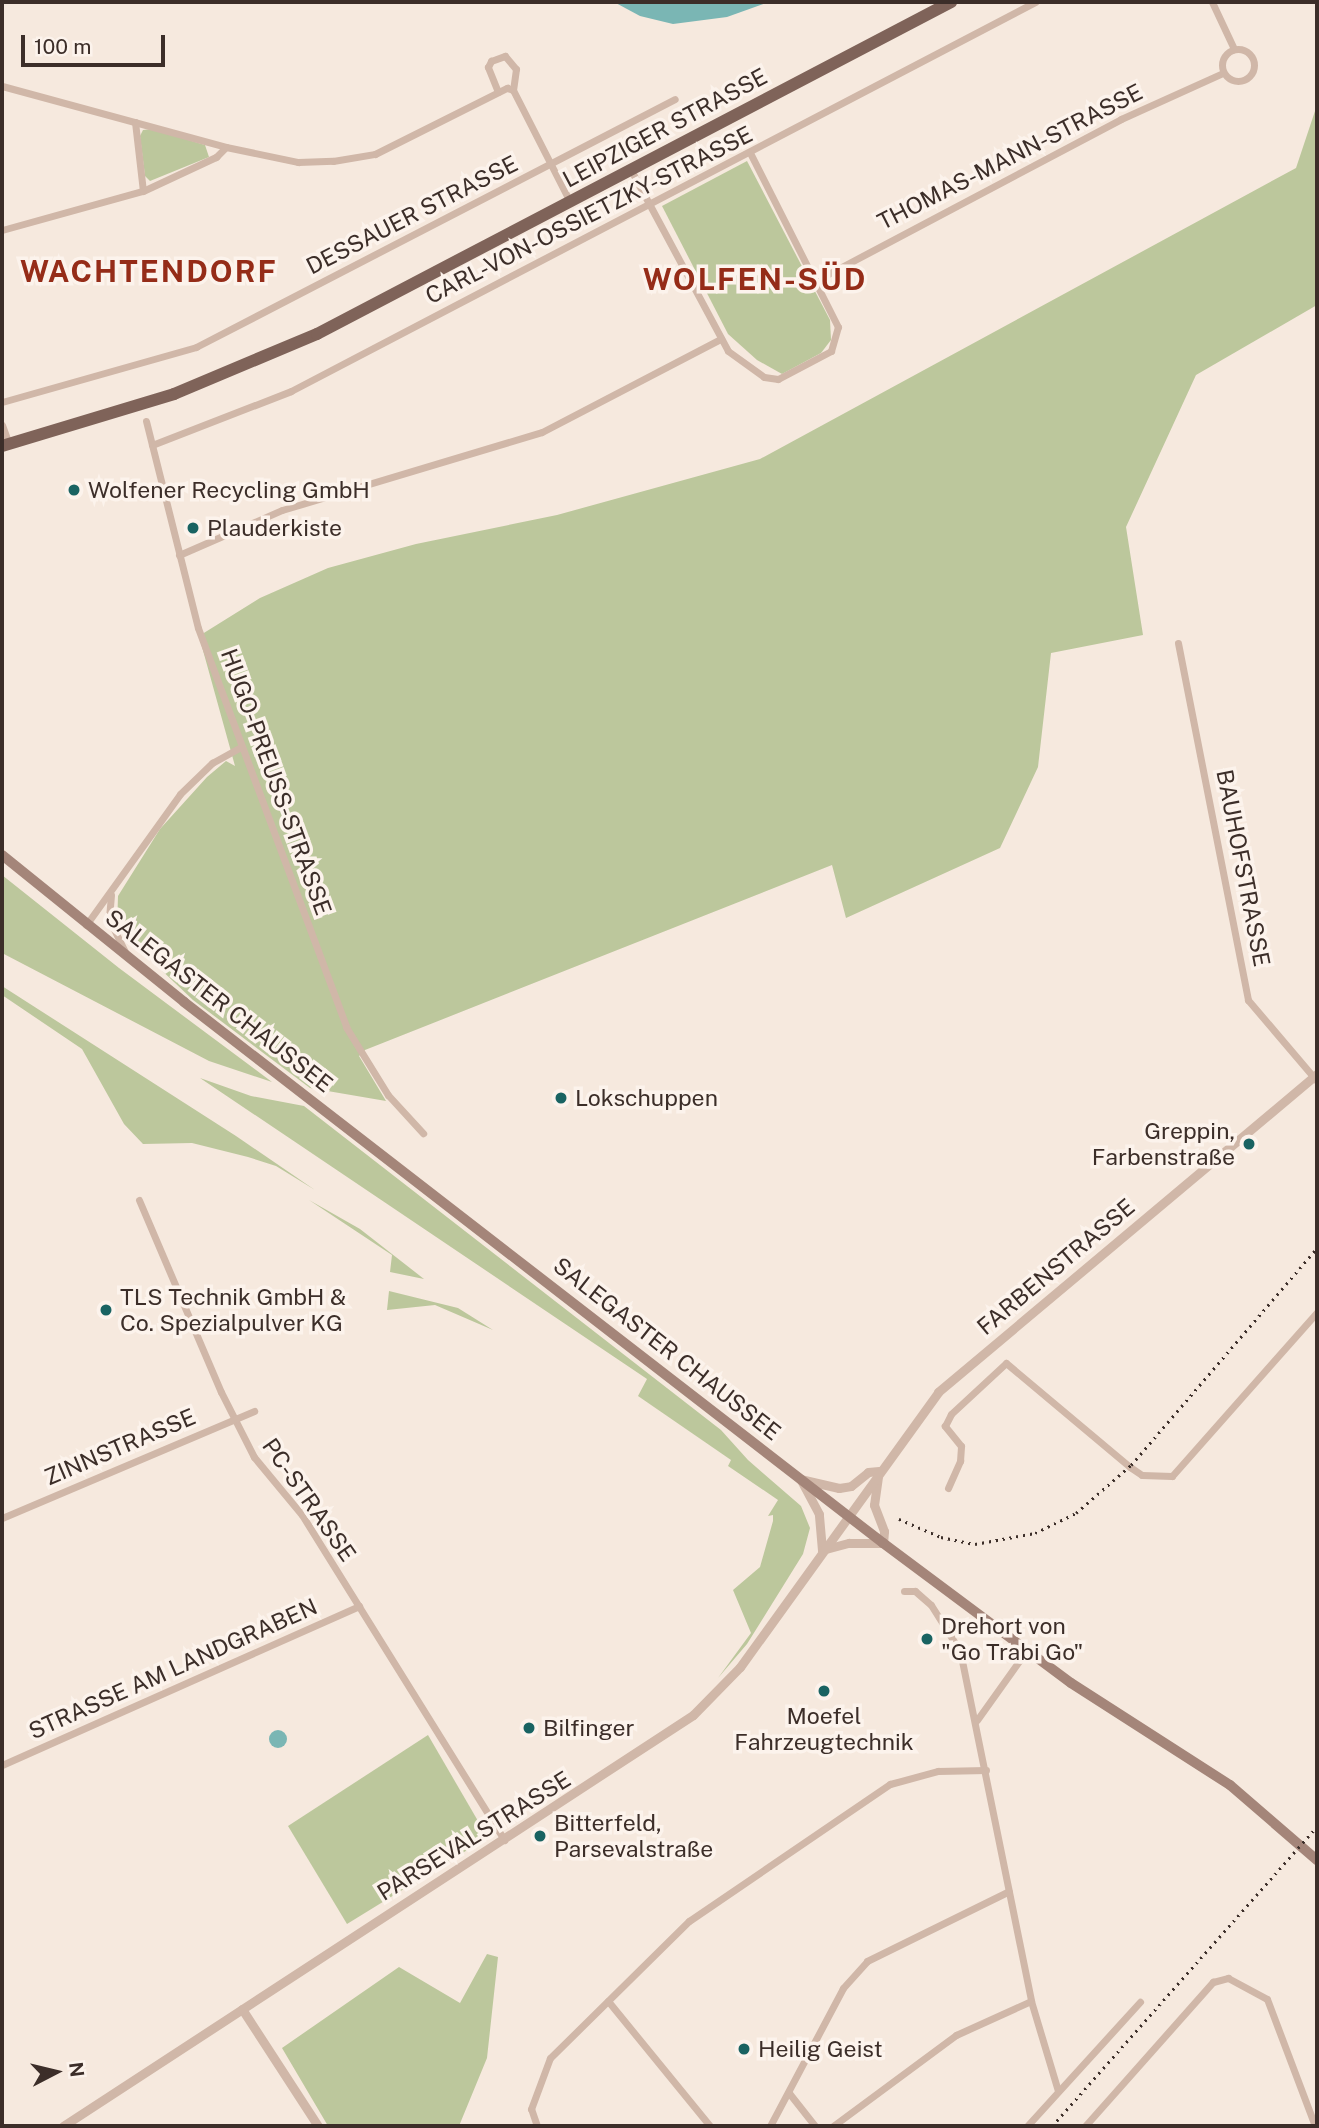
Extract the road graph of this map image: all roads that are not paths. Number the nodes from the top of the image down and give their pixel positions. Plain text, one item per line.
1 (951, 2) edge
2 (1035, 2) edge
3 (1212, 2) edge
4 (1234, 49) junction
5 (1223, 73) junction
6 (2, 86) edge
7 (513, 90) junction
8 (498, 92) junction
9 (675, 99) dead end
10 (135, 122) junction
11 (226, 148) junction
12 (750, 153) junction
13 (551, 164) junction
14 (631, 170) junction
15 (143, 191) junction
16 (570, 202) junction
17 (650, 204) junction
18 (2, 230) edge
19 (817, 280) junction
20 (721, 339) junction
21 (2, 402) edge
22 (146, 421) dead end
23 (2, 425) edge
24 (5, 445) edge
25 (152, 445) junction
26 (179, 555) junction
27 (1178, 643) dead end
28 (241, 747) junction
29 (2, 855) edge
30 (111, 894) junction
31 (86, 925) junction
32 (126, 955) junction
33 (1315, 1078) edge
34 (423, 1133) dead end
35 (139, 1200) dead end
36 (1317, 1312) edge
37 (254, 1411) dead end
38 (233, 1420) junction
39 (879, 1471) junction
40 (800, 1479) junction
41 (948, 1488) dead end
42 (847, 1516) junction
43 (2, 1518) edge
44 (883, 1543) junction
45 (822, 1550) junction
46 (904, 1591) dead end
47 (359, 1606) junction
48 (1027, 1650) junction
49 (977, 1720) junction
50 (2, 1765) edge
51 (986, 1770) junction
52 (504, 1840) junction
53 (1317, 1860) edge
54 (1009, 1891) junction
55 (608, 2001) junction
56 (1031, 2001) junction
57 (1140, 2002) dead end
58 (242, 2009) junction
59 (1058, 2091) junction
60 (789, 2093) junction
61 (63, 2126) edge
62 (318, 2126) edge
63 (537, 2126) edge
64 (710, 2126) edge
65 (770, 2126) edge
66 (815, 2126) edge
67 (833, 2126) edge
68 (1027, 2126) edge
69 (1085, 2126) edge
70 (1315, 2126) edge

1 - 14 main road, LEIPZIGER STRASSE
2 - 12 street, CARL-VON-OSSIETZKY-STRASSE
3 - 4 street
4 - 5 street
4 - 5 street
5 - 19 street, THOMAS-MANN-STRASSE
6 - 10 street
7 - 8 street
7 - 8 street
7 - 13 street
8 - 11 street
9 - 13 street, DESSAUER STRASSE
10 - 11 street
10 - 15 street
11 - 15 street
12 - 17 street, CARL-VON-OSSIETZKY-STRASSE
12 - 19 street
13 - 16 street
13 - 21 street, DESSAUER STRASSE
14 - 16 main road, LEIPZIGER STRASSE
14 - 17 street
15 - 18 street
16 - 24 main road, LEIPZIGER STRASSE
17 - 20 street
17 - 25 street, CARL-VON-OSSIETZKY-STRASSE
19 - 20 street
20 - 26 street
22 - 25 street, HUGO-PREUSS-STRASSE
23 - 24 street
25 - 26 street, HUGO-PREUSS-STRASSE
26 - 28 street, HUGO-PREUSS-STRASSE
27 - 33 street, BAUHOFSTRASSE
28 - 30 street
28 - 34 street, HUGO-PREUSS-STRASSE
29 - 31 main road, SALEGASTER CHAUSSEE
30 - 31 street
30 - 32 street
31 - 32 main road, SALEGASTER CHAUSSEE
32 - 40 main road, SALEGASTER CHAUSSEE
33 - 39 street, FARBENSTRASSE
35 - 38 street, PC-STRASSE
36 - 41 street
37 - 38 street, ZINNSTRASSE
38 - 43 street, ZINNSTRASSE
38 - 47 street, PC-STRASSE
39 - 40 street
39 - 42 street, FARBENSTRASSE
39 - 44 street
40 - 42 main road, SALEGASTER CHAUSSEE
40 - 45 street
42 - 44 main road, SALEGASTER CHAUSSEE
42 - 45 street, PARSEVALSTRASSE
44 - 45 street
44 - 48 main road, SALEGASTER CHAUSSEE
45 - 52 street, PARSEVALSTRASSE
46 - 49 street
47 - 50 street, STRASSE AM LANDGRABEN
47 - 52 street, PC-STRASSE
48 - 49 street
48 - 53 main road, SALEGASTER CHAUSSEE
49 - 51 street
51 - 54 street
51 - 55 street
52 - 58 street, PARSEVALSTRASSE
54 - 56 street
54 - 60 street
55 - 63 street
55 - 64 street
56 - 59 street
56 - 67 street
57 - 59 street
58 - 61 street, PARSEVALSTRASSE
58 - 62 street
59 - 68 street
60 - 65 street
60 - 66 street
69 - 70 street

